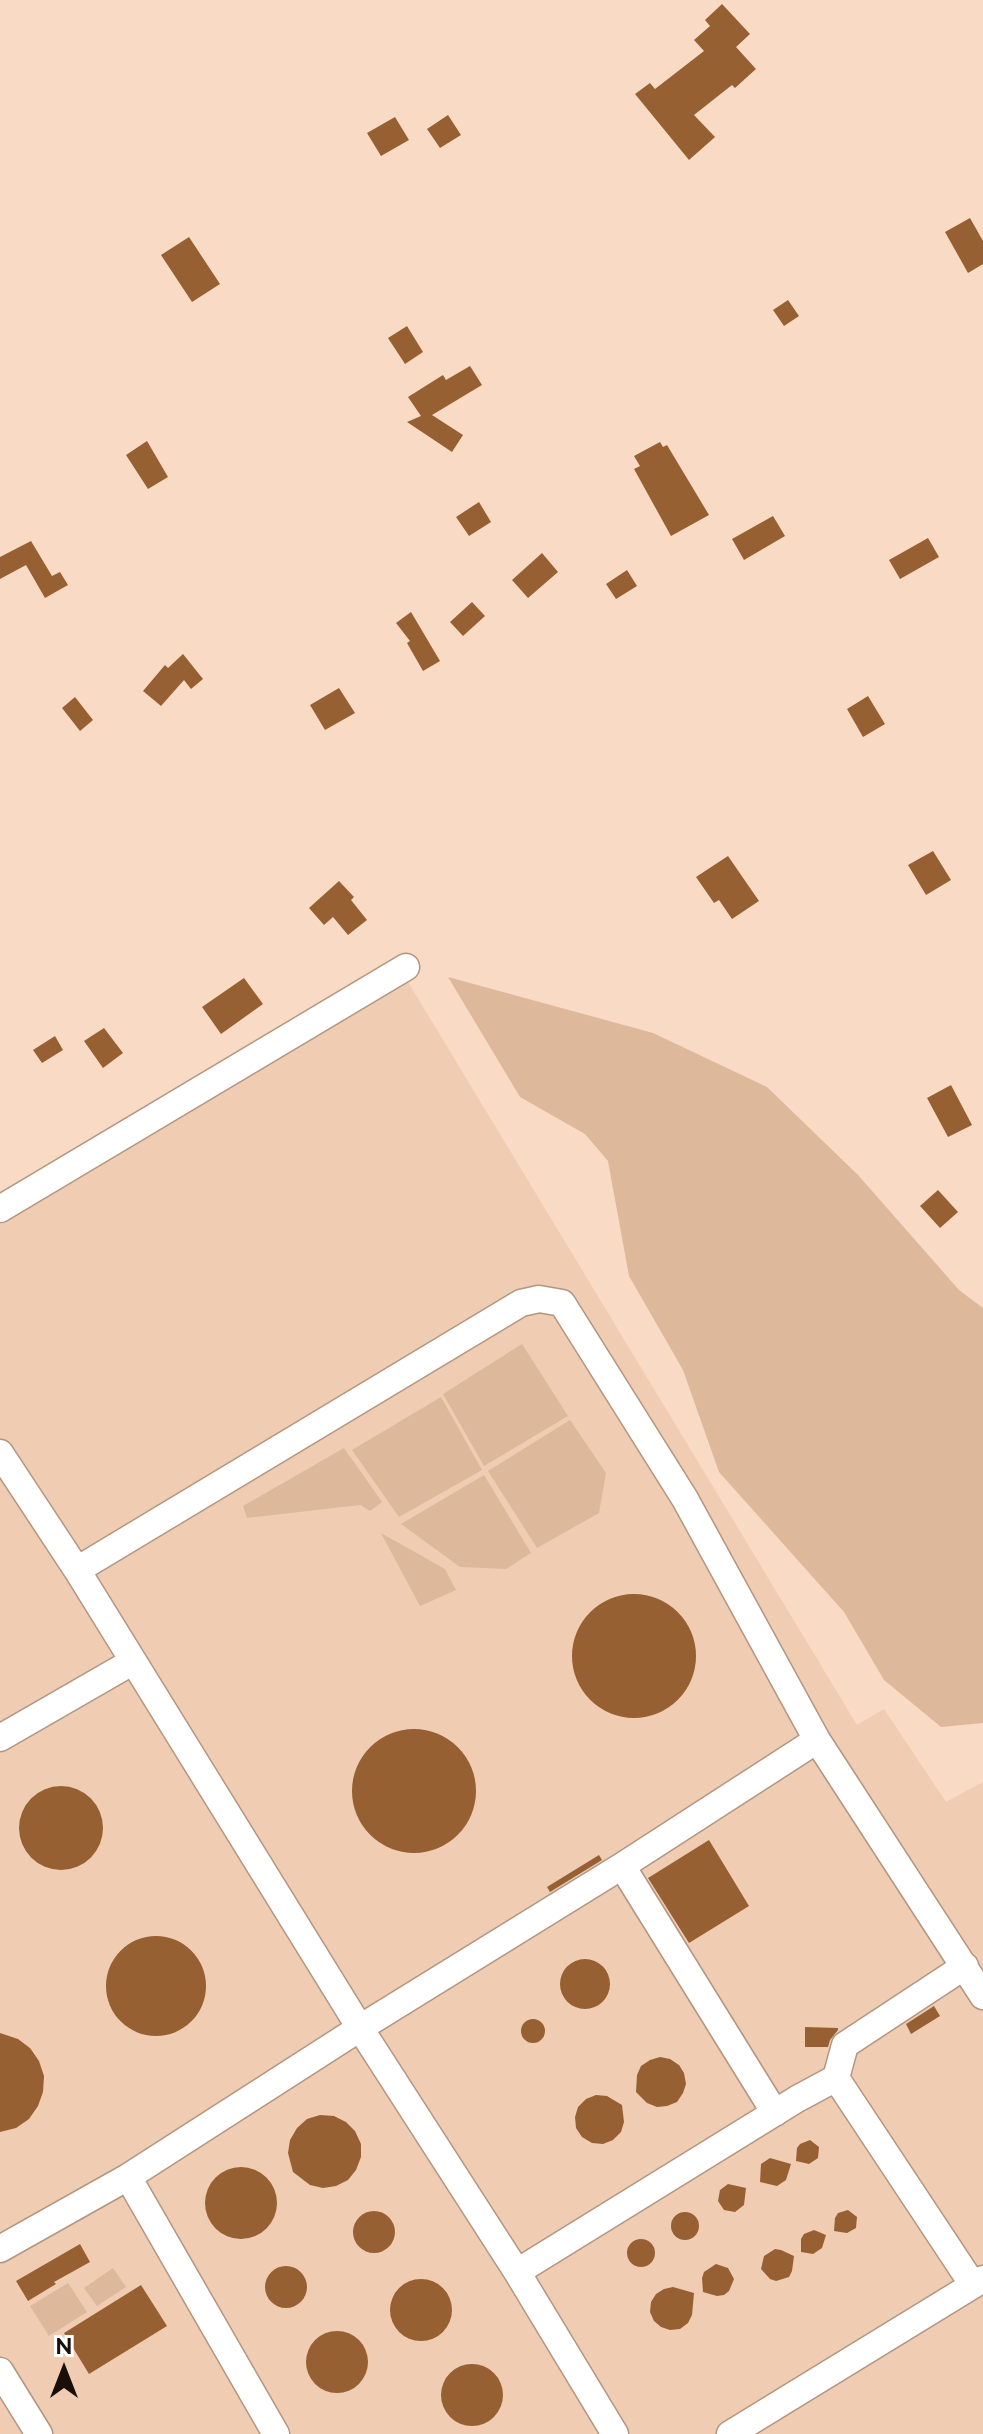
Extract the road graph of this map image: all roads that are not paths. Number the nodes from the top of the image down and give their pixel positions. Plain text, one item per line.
1 (406, 967) dead end
2 (0, 1209) edge
3 (0, 1453) edge
4 (77, 1570) junction
5 (132, 1662) junction
6 (0, 1738) edge
7 (817, 1740) junction
8 (622, 1866) junction
9 (965, 1966) junction
10 (983, 1996) edge
11 (360, 2028) junction
12 (836, 2078) junction
13 (775, 2113) junction
14 (128, 2177) junction
15 (0, 2249) edge
16 (517, 2272) junction
17 (978, 2282) edge
18 (0, 2371) edge
19 (39, 2434) edge
20 (276, 2434) edge
21 (615, 2434) edge
22 (730, 2434) edge

1 - 2 street
3 - 4 street
4 - 5 street
4 - 7 street
5 - 6 street
5 - 11 street
7 - 8 street
7 - 9 street
8 - 11 street
8 - 13 street
9 - 10 street
9 - 12 street
11 - 14 street
11 - 16 street
12 - 13 street
12 - 17 street
13 - 16 street
14 - 15 street
14 - 20 street
16 - 21 street
17 - 22 street
18 - 19 street

